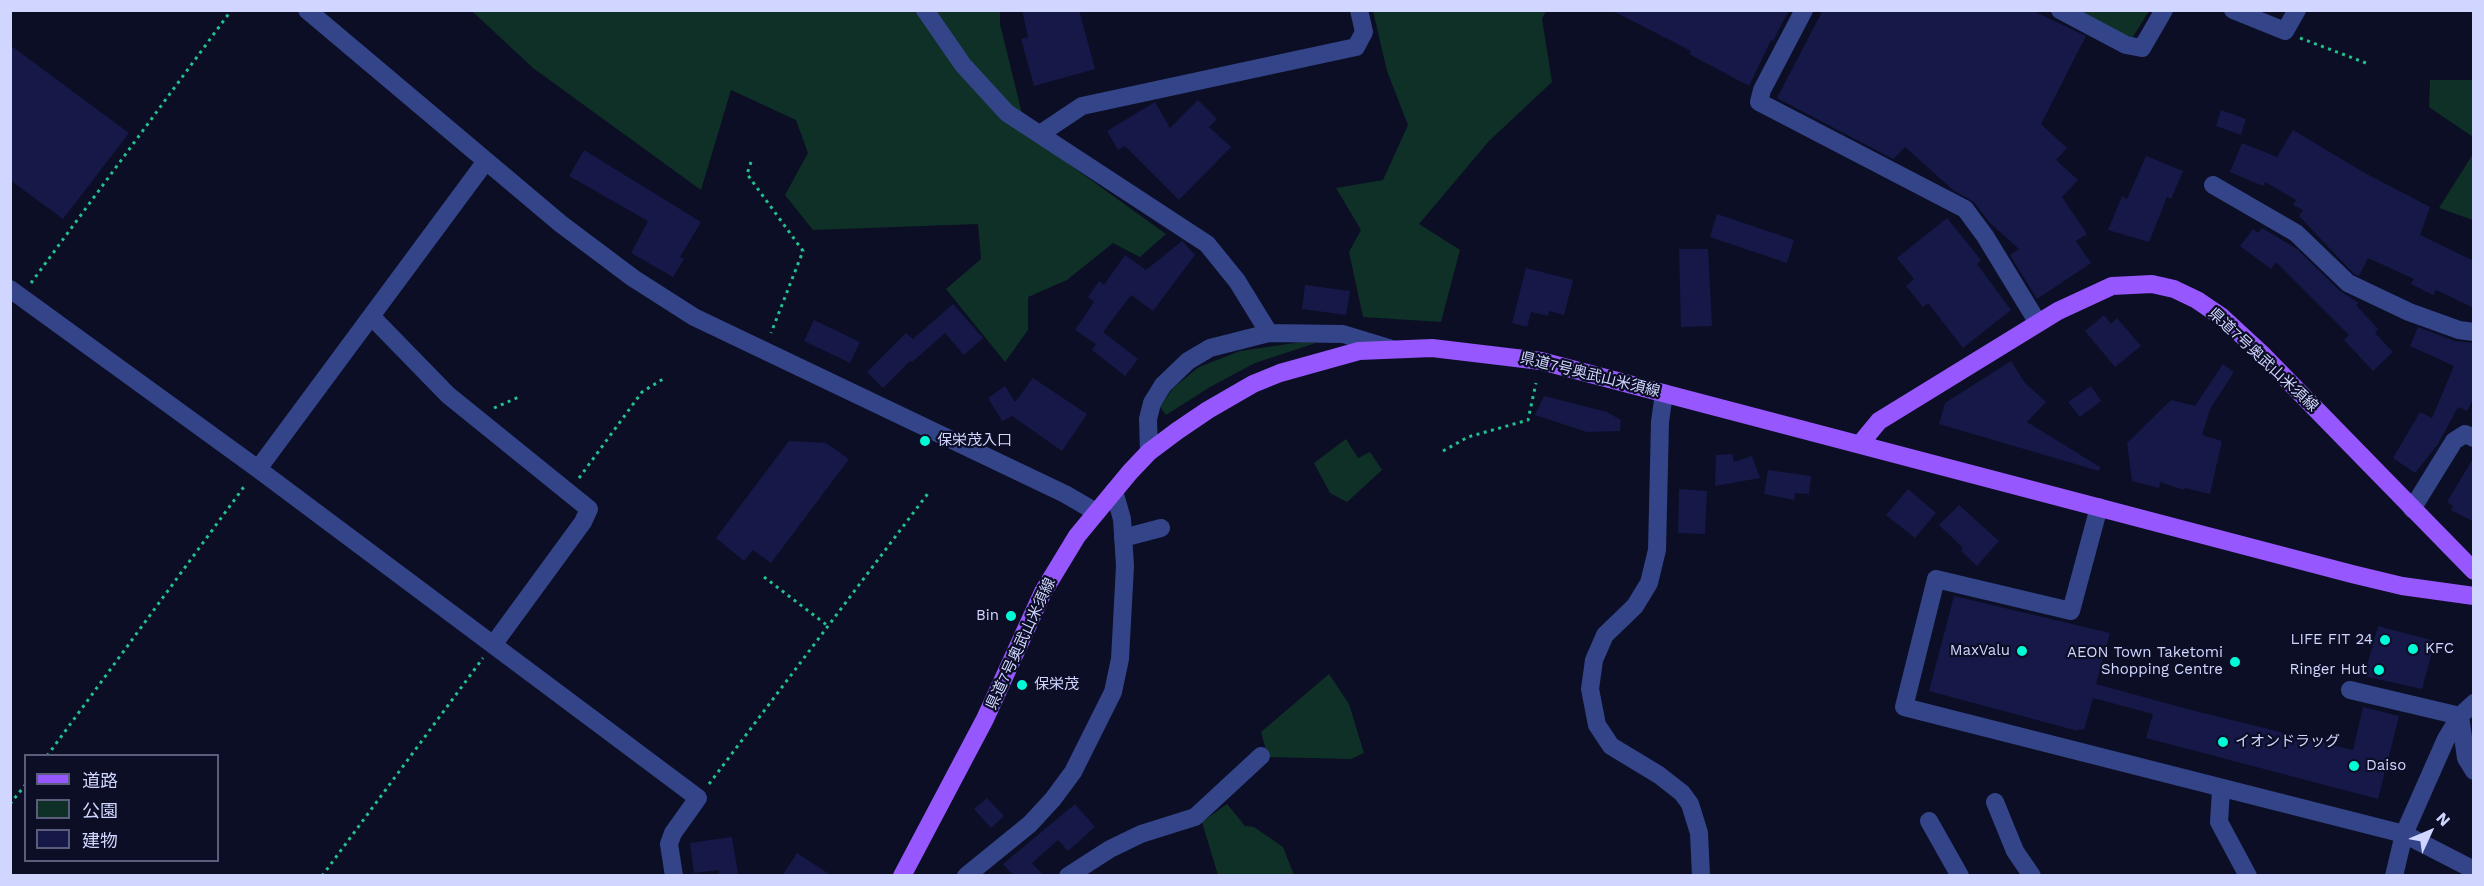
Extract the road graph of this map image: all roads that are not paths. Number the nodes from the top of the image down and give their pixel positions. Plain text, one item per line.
1 (307, 10) edge
2 (925, 10) edge
3 (1359, 10) edge
4 (1804, 10) edge
5 (2060, 10) edge
6 (2164, 10) edge
7 (2234, 10) edge
8 (2297, 10) edge
9 (1040, 134) junction
10 (486, 161) junction
11 (2213, 185) dead end
12 (16, 293) edge
13 (372, 317) junction
14 (2038, 322) junction
15 (2474, 332) edge
16 (1269, 333) junction
17 (1391, 349) junction
18 (1664, 393) junction
19 (2474, 438) edge
20 (1860, 444) junction
21 (1149, 452) junction
22 (258, 469) junction
23 (1114, 491) junction
24 (2099, 507) junction
25 (2412, 509) junction
26 (1096, 512) junction
27 (1161, 528) dead end
28 (1123, 538) junction
29 (2474, 571) edge
30 (2474, 596) edge
31 (493, 645) junction
32 (2350, 690) dead end
33 (2474, 703) edge
34 (2460, 716) junction
35 (1261, 756) dead end
36 (2474, 771) edge
37 (2221, 790) junction
38 (1995, 802) dead end
39 (1929, 821) dead end
40 (2404, 834) junction
41 (2474, 870) edge
42 (674, 876) edge
43 (902, 876) edge
44 (966, 876) edge
45 (1068, 876) edge
46 (1701, 876) edge
47 (1960, 876) edge
48 (2032, 876) edge
49 (2248, 876) edge
50 (2394, 876) edge

1 - 10 street
2 - 9 street
3 - 9 street
4 - 14 street
5 - 6 street
7 - 8 street
9 - 16 street
10 - 13 street
10 - 26 street
11 - 15 street
12 - 22 street
13 - 22 street
13 - 31 street
14 - 20 main road, 県道7号奥武山米須線
14 - 25 main road, 県道7号奥武山米須線
16 - 17 street
16 - 21 street
17 - 18 main road, 県道7号奥武山米須線
17 - 21 main road, 県道7号奥武山米須線
18 - 20 main road, 県道7号奥武山米須線
18 - 46 street
19 - 25 street
20 - 24 main road, 県道7号奥武山米須線
21 - 23 main road, 県道7号奥武山米須線
22 - 31 street
23 - 26 main road, 県道7号奥武山米須線
23 - 28 street
24 - 30 main road, 県道7号奥武山米須線
24 - 37 street
25 - 29 main road, 県道7号奥武山米須線
26 - 43 main road, 県道7号奥武山米須線
27 - 28 street
28 - 44 street
31 - 42 street
32 - 34 street
33 - 34 street
34 - 36 street
34 - 40 street
35 - 45 street
37 - 40 street
37 - 49 street
38 - 48 street
39 - 47 street
40 - 41 street
40 - 50 street

